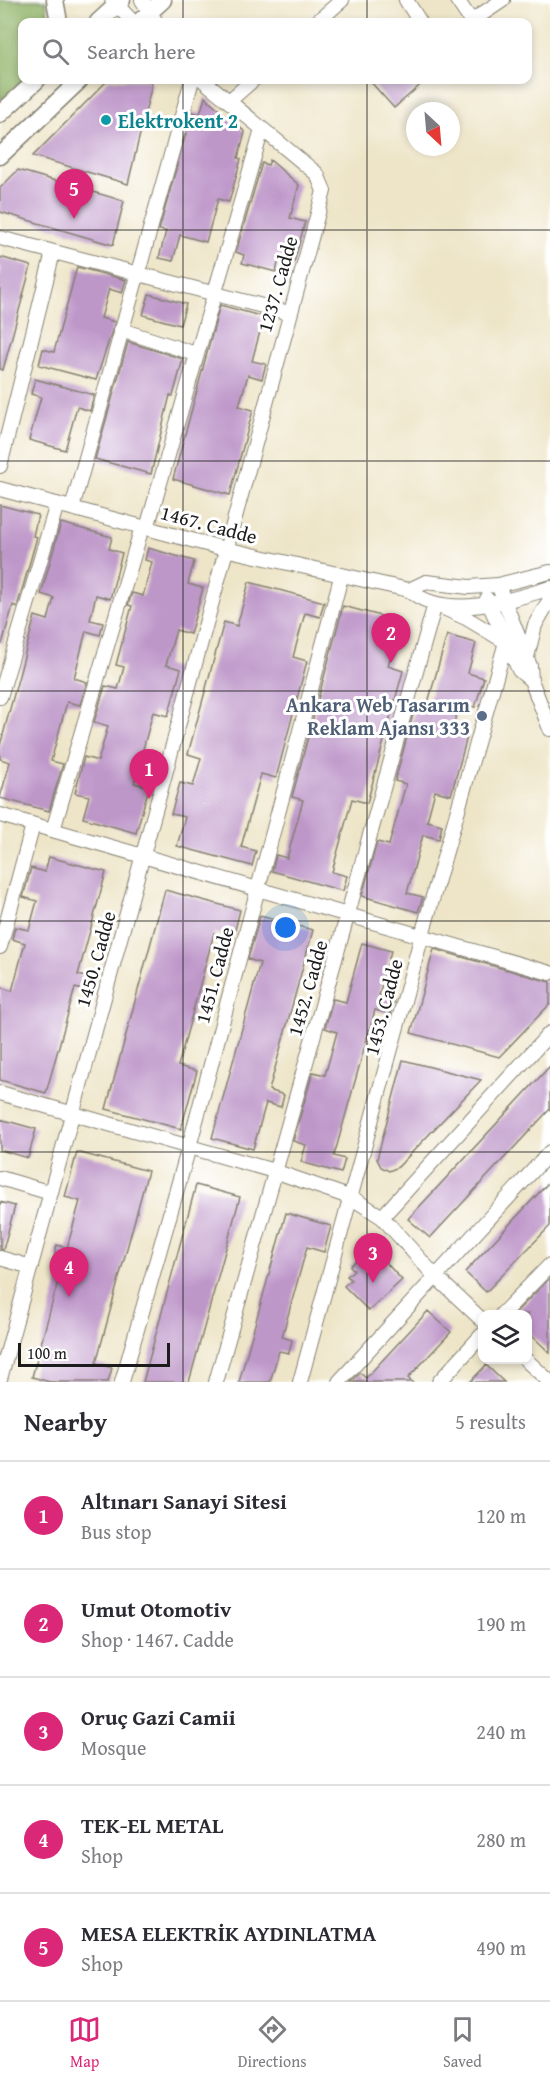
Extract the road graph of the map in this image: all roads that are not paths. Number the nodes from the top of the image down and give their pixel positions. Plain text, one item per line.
1 (55, 0) edge
2 (342, 0) edge
3 (406, 0) edge
4 (457, 0) edge
5 (503, 0) edge
6 (117, 2) edge
7 (58, 18) edge
8 (102, 18) edge
9 (130, 18) edge
10 (322, 18) edge
11 (417, 18) edge
12 (468, 18) edge
13 (477, 18) edge
14 (33, 84) edge
15 (76, 84) edge
16 (191, 84) edge
17 (208, 84) edge
18 (248, 84) edge
19 (229, 101) junction
20 (0, 114) edge
21 (262, 129) junction
22 (0, 156) edge
23 (0, 238) edge
24 (53, 252) junction
25 (138, 274) junction
26 (213, 293) junction
27 (289, 313) junction
28 (121, 330) junction
29 (196, 354) junction
30 (0, 466) edge
31 (0, 489) edge
32 (57, 504) junction
33 (72, 508) junction
34 (145, 528) junction
35 (225, 549) junction
36 (550, 572) edge
37 (340, 577) junction
38 (498, 585) junction
39 (481, 586) junction
40 (550, 588) edge
41 (409, 591) junction
42 (550, 599) edge
43 (505, 603) junction
44 (435, 604) junction
45 (489, 605) junction
46 (506, 642) junction
47 (527, 657) junction
48 (531, 680) junction
49 (0, 697) edge
50 (550, 729) edge
51 (0, 815) edge
52 (33, 825) junction
53 (53, 830) junction
54 (143, 857) junction
55 (256, 889) junction
56 (349, 915) junction
57 (422, 935) junction
58 (0, 946) edge
59 (550, 973) edge
60 (550, 1033) edge
61 (0, 1093) edge
62 (72, 1112) junction
63 (189, 1147) junction
64 (550, 1152) edge
65 (274, 1171) junction
66 (0, 1178) edge
67 (51, 1193) junction
68 (352, 1198) junction
69 (382, 1217) junction
70 (0, 1258) edge
71 (550, 1264) edge
72 (31, 1267) junction
73 (434, 1275) junction
74 (506, 1310) edge
75 (478, 1315) edge
76 (478, 1340) edge
77 (2, 1360) edge
78 (531, 1364) edge
79 (0, 1379) edge
80 (122, 1382) edge
81 (216, 1382) edge
82 (300, 1382) edge
83 (339, 1382) edge
84 (439, 1382) edge
85 (550, 1382) edge

1 - 7 main road
2 - 10 street
3 - 11 street
4 - 12 street
5 - 13 street
6 - 8 main road
6 - 9 street
14 - 20 main road
15 - 22 main road
16 - 25 street
17 - 19 street, 1237. Cadde
18 - 19 street
19 - 21 street, 1237. Cadde
21 - 26 street
21 - 27 street, 1237. Cadde
23 - 24 street
24 - 25 street
24 - 30 street
25 - 26 street
25 - 28 street
26 - 27 street
26 - 29 street
27 - 35 street, 1237. Cadde
28 - 29 street
28 - 33 street
29 - 34 street
31 - 32 street, 1467. Cadde
32 - 33 street, 1467. Cadde
32 - 49 street
33 - 34 street, 1467. Cadde
34 - 35 street, 1467. Cadde
34 - 53 street
35 - 37 street, 1467. Cadde
35 - 54 street, 1450. Cadde
36 - 38 street, 1467. Cadde
37 - 41 street, 1467. Cadde
37 - 55 street, 1451. Cadde
38 - 39 street, 1467. Cadde
38 - 43 street
39 - 41 street, 1467. Cadde
39 - 45 street
40 - 43 street, 1467. Cadde
41 - 44 street, 1467. Cadde
42 - 47 street
43 - 45 street, 1467. Cadde
43 - 47 street
44 - 45 street, 1467. Cadde
44 - 46 street
44 - 56 street, 1452. Cadde
45 - 46 street
46 - 48 street
46 - 57 street, 1453. Cadde
47 - 48 street
48 - 50 street
51 - 52 street
52 - 53 street
52 - 58 street
53 - 54 street
54 - 55 street
54 - 62 street, 1450. Cadde
55 - 56 street
55 - 63 street, 1451. Cadde
56 - 57 street
56 - 65 street, 1452. Cadde
57 - 59 street
57 - 68 street, 1453. Cadde
60 - 69 street
61 - 62 street
62 - 63 street
62 - 67 street, 1450. Cadde
63 - 65 street
63 - 80 street, 1451. Cadde
64 - 73 street
65 - 68 street
65 - 81 street, 1452. Cadde
66 - 67 street
67 - 72 street, 1450. Cadde
68 - 69 street
68 - 82 street, 1453. Cadde
69 - 73 street
70 - 72 street
71 - 74 street
72 - 77 street, 1450. Cadde
73 - 75 street
73 - 83 street
76 - 84 street
77 - 79 street, 1450. Cadde
78 - 85 street

